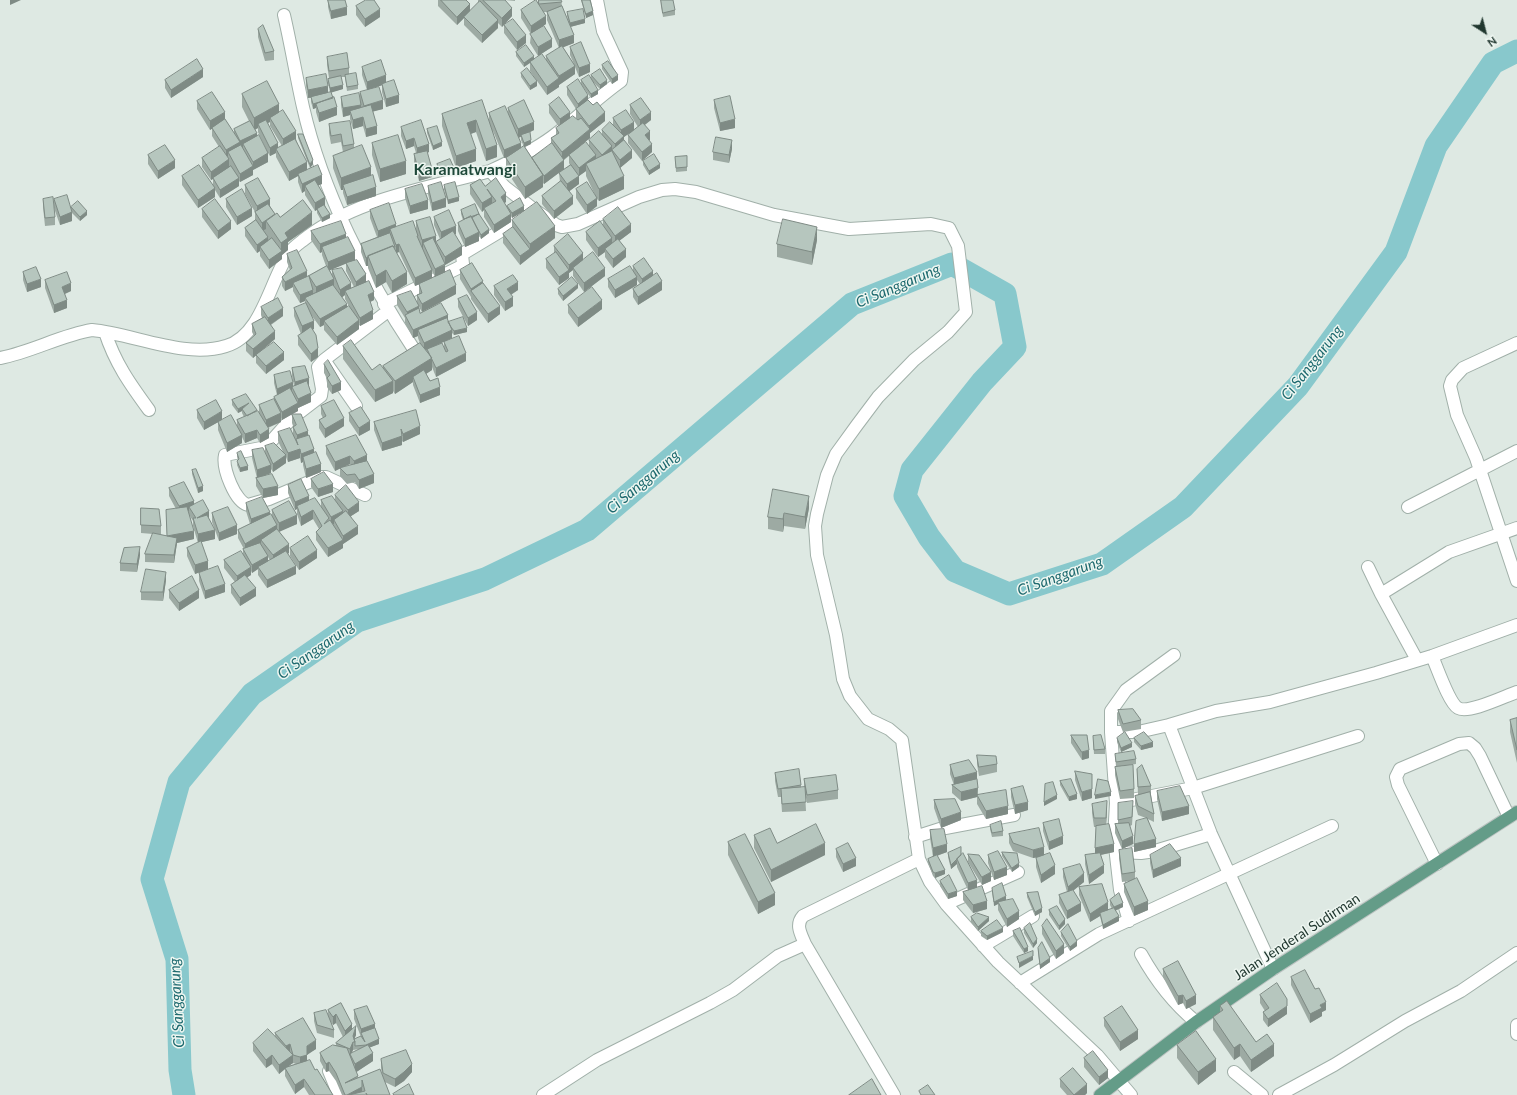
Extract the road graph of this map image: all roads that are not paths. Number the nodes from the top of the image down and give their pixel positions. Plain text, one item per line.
1 (597, 0) edge
2 (284, 14) dead end
3 (490, 171) junction
4 (532, 208) junction
5 (340, 217) junction
6 (386, 307) junction
7 (106, 332) junction
8 (1517, 342) edge
9 (415, 351) edge
10 (0, 358) edge
11 (324, 360) junction
12 (356, 406) dead end
13 (149, 410) dead end
14 (1517, 451) edge
15 (1480, 470) junction
16 (365, 495) dead end
17 (1408, 507) dead end
18 (1517, 528) edge
19 (1502, 534) junction
20 (1368, 566) dead end
21 (1517, 581) edge
22 (1381, 594) junction
23 (1517, 625) edge
24 (1174, 655) dead end
25 (1432, 656) junction
26 (1417, 660) junction
27 (1517, 692) edge
28 (1169, 725) junction
29 (1110, 732) junction
30 (1358, 736) dead end
31 (1192, 788) junction
32 (1116, 803) junction
33 (1014, 815) dead end
34 (1513, 815) edge
35 (1332, 826) dead end
36 (1211, 834) junction
37 (915, 837) junction
38 (1116, 852) junction
39 (919, 859) junction
40 (1437, 864) junction
41 (1018, 872) dead end
42 (1229, 873) junction
43 (946, 904) junction
44 (1033, 916) dead end
45 (1126, 922) junction
46 (805, 944) junction
47 (983, 946) junction
48 (1517, 953) edge
49 (1141, 954) dead end
50 (1273, 969) junction
51 (1020, 983) junction
52 (1517, 1025) edge
53 (1191, 1027) junction
54 (1517, 1034) edge
55 (329, 1071) edge
56 (1234, 1072) dead end
57 (1119, 1080) junction
58 (339, 1095) edge
59 (543, 1095) edge
60 (894, 1095) edge
61 (1100, 1095) edge
62 (1131, 1095) edge
63 (1262, 1095) edge
64 (1279, 1095) edge

1 - 3 street
2 - 5 street
3 - 4 street
3 - 5 street
4 - 6 street
4 - 37 street
5 - 6 street
5 - 7 street
6 - 9 street
6 - 11 street
7 - 10 street
7 - 13 street
8 - 15 street
11 - 12 street
11 - 16 street
14 - 15 street
15 - 17 street
15 - 19 street
18 - 19 street
19 - 21 street
19 - 22 street
20 - 22 street
22 - 26 street
23 - 25 street
24 - 29 street
25 - 26 street
25 - 27 street
26 - 28 street
28 - 29 street
28 - 31 street
29 - 32 street
30 - 31 street
31 - 32 street
31 - 36 street
32 - 38 street
33 - 37 street
34 - 40 main road, Jalan Jenderal Sudirman
34 - 40 street
35 - 42 street
36 - 38 street
36 - 42 street
37 - 39 street
38 - 45 street
39 - 43 street
39 - 46 street
40 - 50 main road, Jalan Jenderal Sudirman
41 - 43 street
42 - 45 street
42 - 50 street
43 - 47 street
44 - 47 street
45 - 51 street
46 - 59 street
46 - 60 street
47 - 51 street
48 - 64 street
49 - 53 street
50 - 53 main road, Jalan Jenderal Sudirman
51 - 57 street
52 - 54 street
53 - 57 main road, Jalan Jenderal Sudirman
55 - 58 street
56 - 63 street
57 - 61 main road, Jalan Jenderal Sudirman
57 - 62 street

